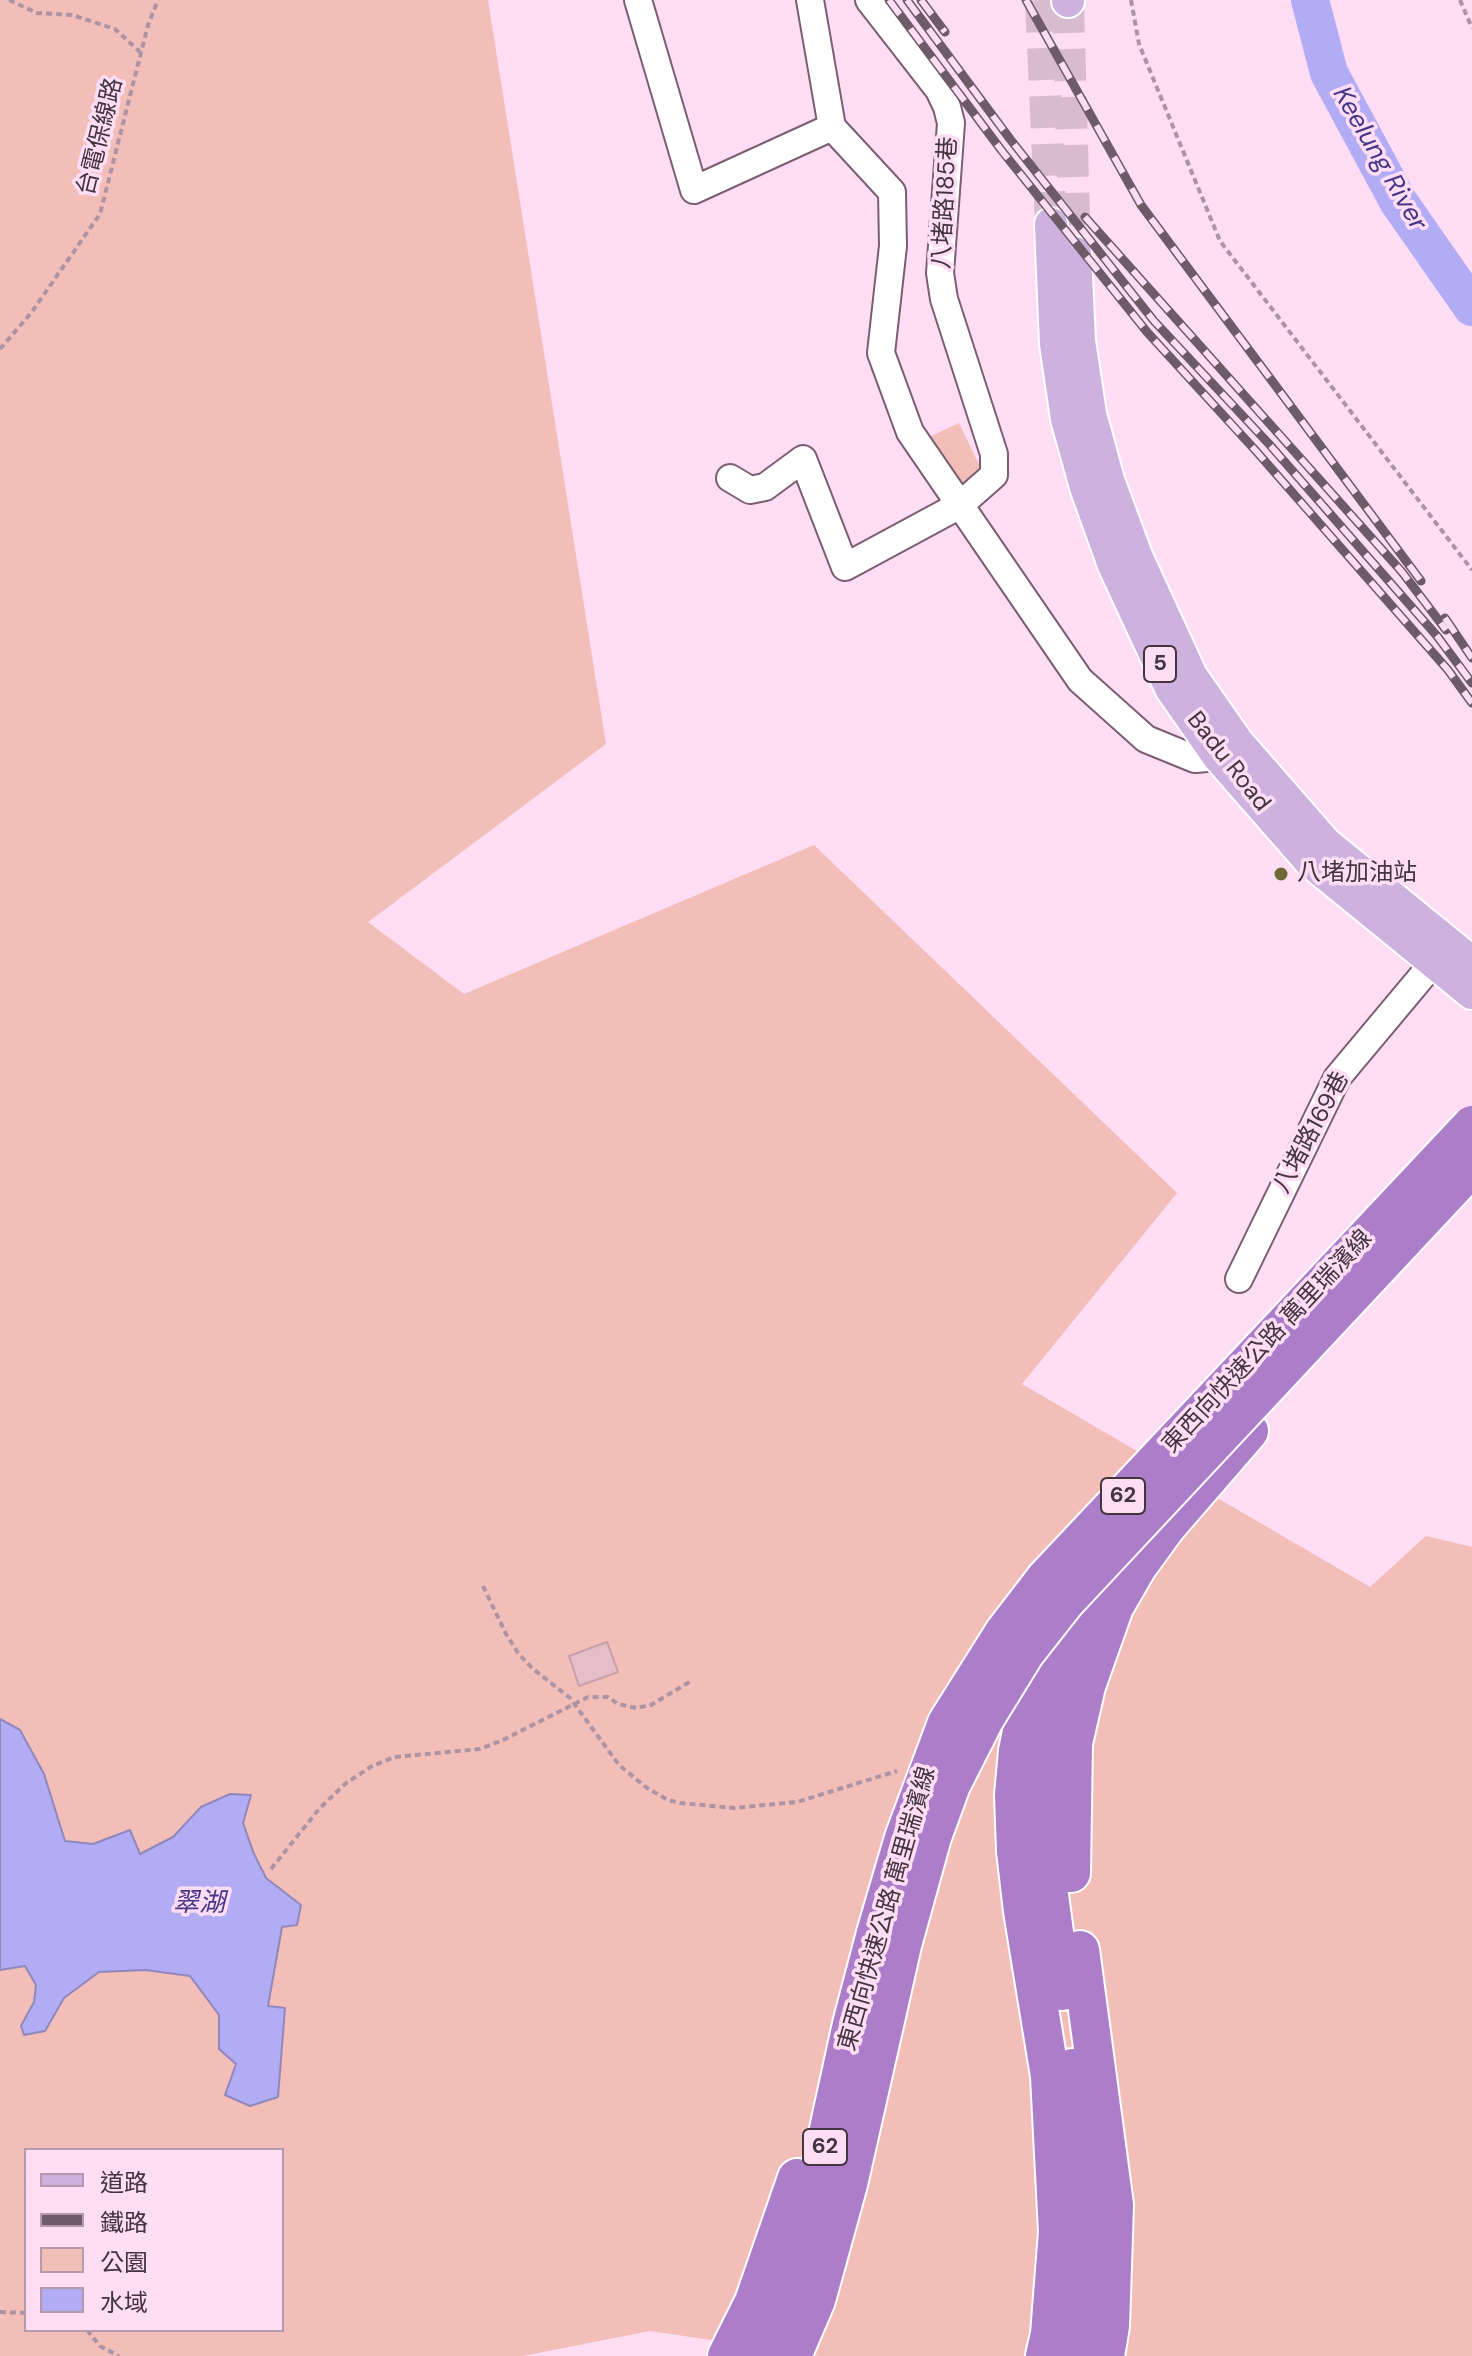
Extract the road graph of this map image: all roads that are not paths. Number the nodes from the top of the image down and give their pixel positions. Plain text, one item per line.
1 (638, 0) edge
2 (810, 0) edge
3 (869, 0) edge
4 (832, 127) junction
5 (1051, 224) tunnel mouth
6 (1075, 253) tunnel mouth
7 (730, 478) dead end
8 (960, 505) junction
9 (1228, 750) junction
10 (1434, 962) junction
11 (1472, 963) edge
12 (1472, 993) edge
13 (1472, 1104) edge
14 (1472, 1125) edge
15 (1472, 1142) edge
16 (1462, 1177) edge
17 (1239, 1279) dead end
18 (1162, 1453) junction
19 (889, 1939) junction
20 (852, 2024) junction
21 (727, 2356) edge
22 (760, 2356) edge
23 (792, 2356) edge
24 (1045, 2356) edge
25 (1074, 2356) edge
26 (1105, 2356) edge

1 - 4 street
2 - 4 street
3 - 8 street, 八堵路185巷
4 - 8 street
5 - 9 main road, Badu Road / 5
6 - 9 main road, Badu Road / 5
7 - 8 street, 八堵路185巷
8 - 9 street
9 - 10 main road, Badu Road / 5
9 - 11 main road, Badu Road / 5
10 - 12 main road, Badu Road / 5
10 - 17 street, 八堵路169巷
13 - 18 highway
14 - 19 highway, 東西向快速公路 萬里瑞濱線 / 62, bridge
15 - 18 highway
16 - 19 highway, 東西向快速公路 萬里瑞濱線 / 62, bridge
16 - 26 highway, bridge
18 - 24 highway
18 - 25 highway
19 - 20 highway, 東西向快速公路 萬里瑞濱線 / 62
19 - 23 highway, 東西向快速公路 萬里瑞濱線 / 62
20 - 21 highway
20 - 22 highway, 東西向快速公路 萬里瑞濱線 / 62

